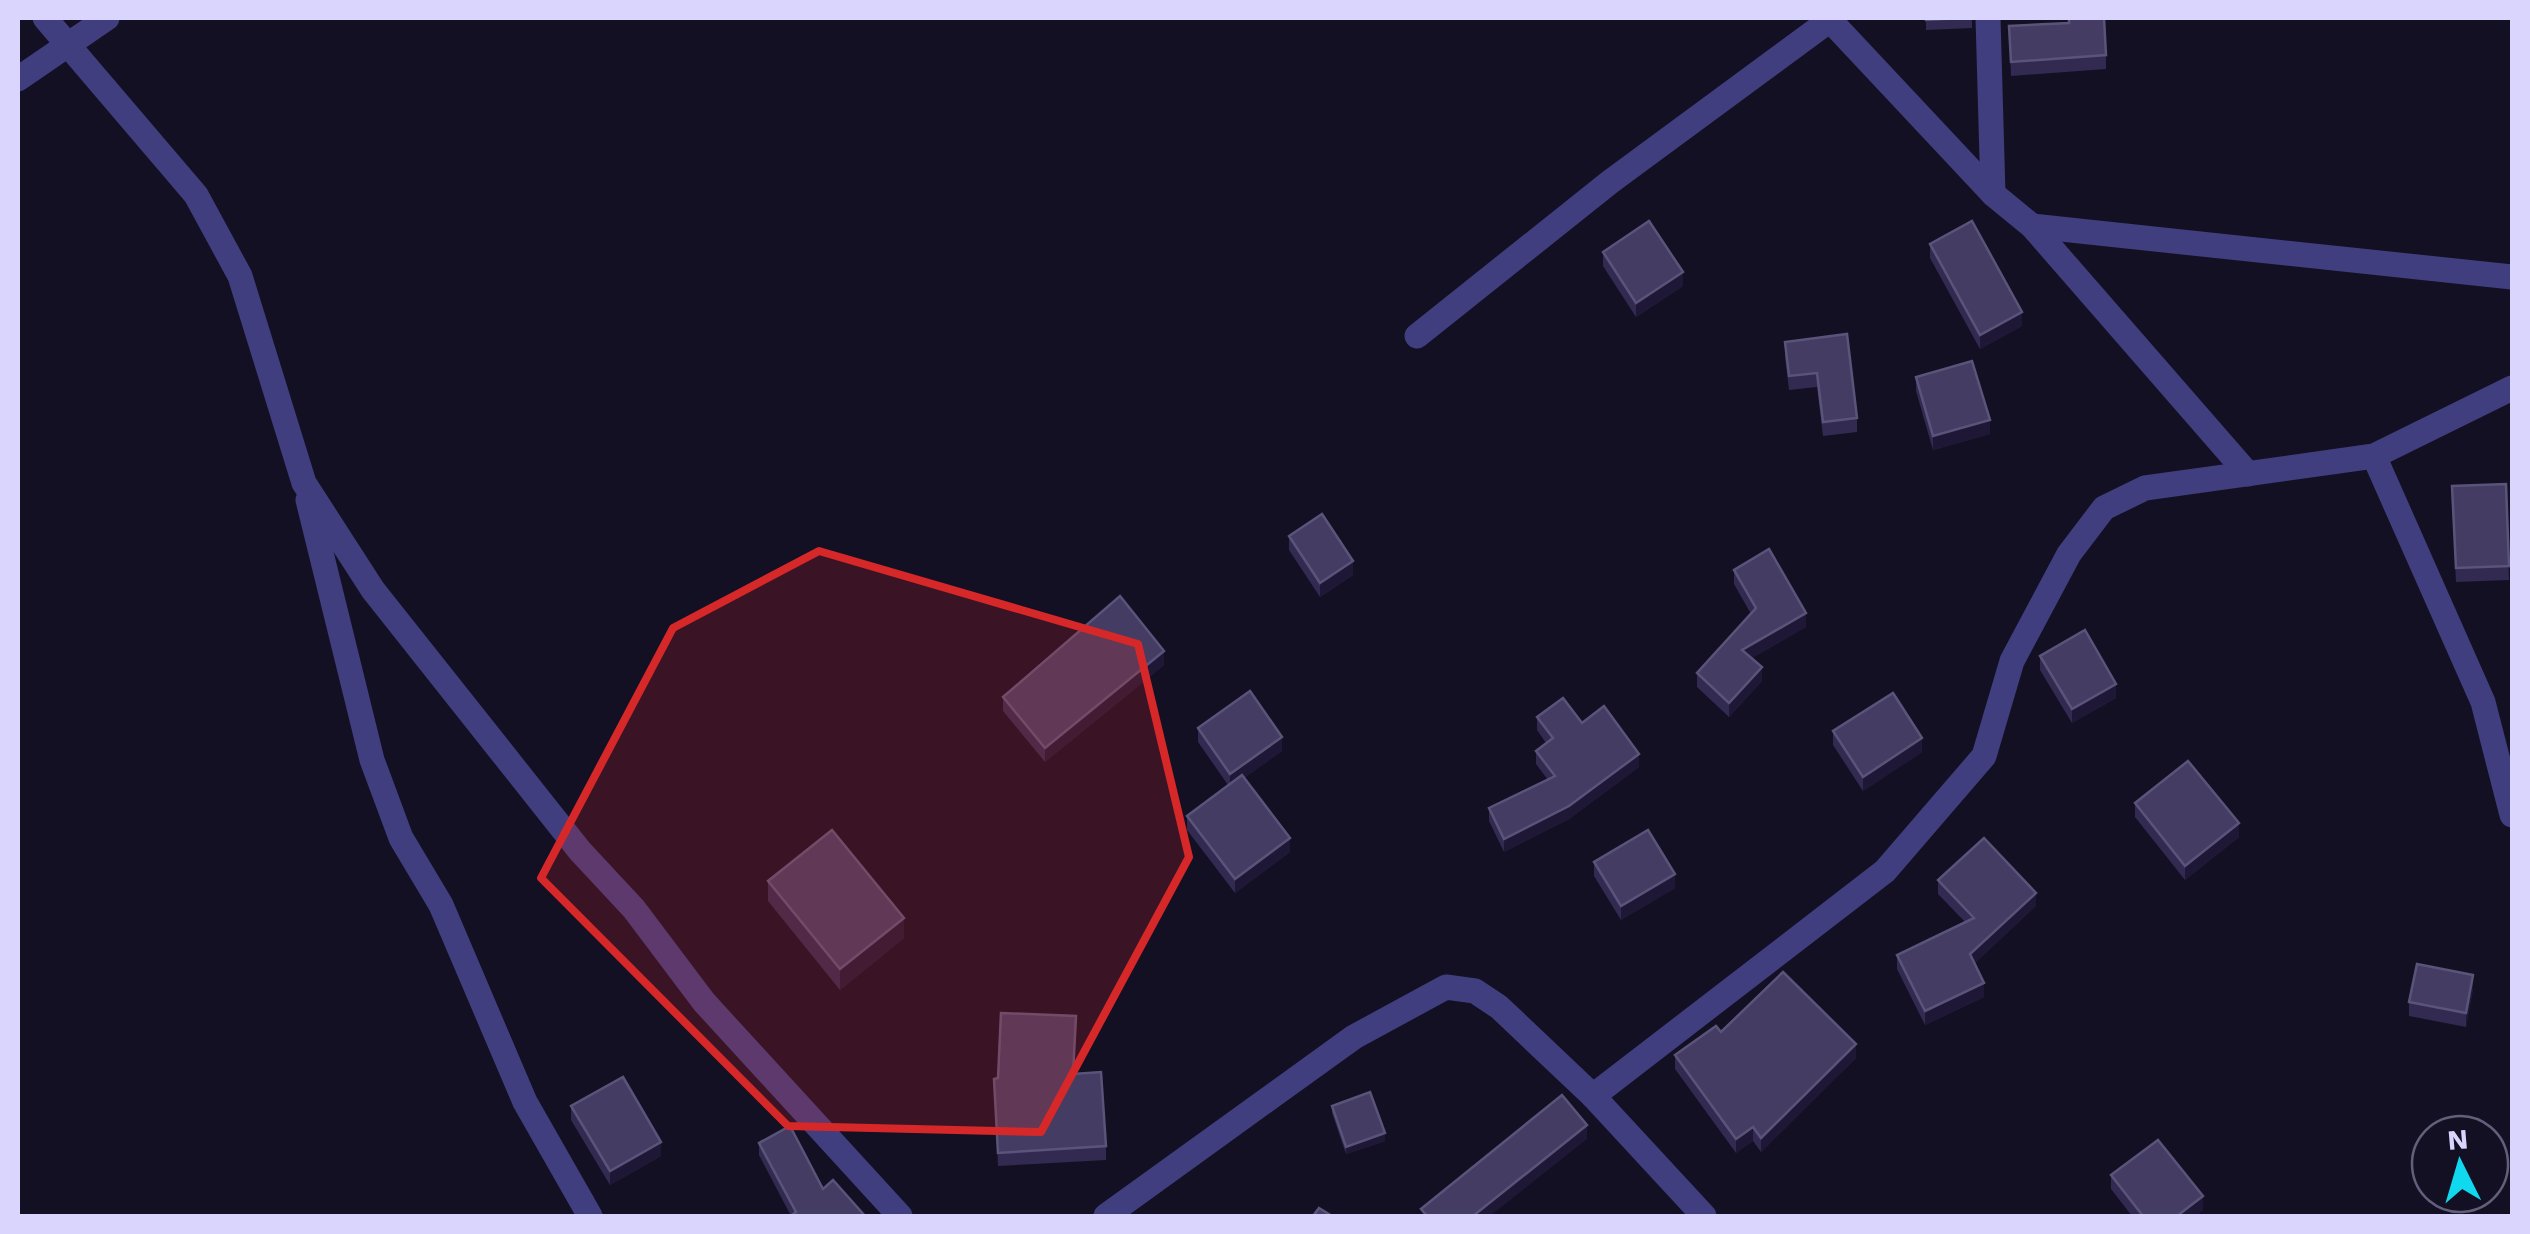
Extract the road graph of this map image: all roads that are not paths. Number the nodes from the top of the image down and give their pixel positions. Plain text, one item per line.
1 (45, 18) edge
2 (107, 18) edge
3 (1988, 18) edge
4 (1829, 19) edge
5 (69, 43) junction
6 (18, 79) edge
7 (1993, 194) junction
8 (2032, 226) junction
9 (2512, 277) edge
10 (1416, 336) dead end
11 (2512, 388) edge
12 (2374, 456) junction
13 (2248, 474) junction
14 (304, 483) junction
15 (2512, 815) edge
16 (1593, 1096) junction
17 (590, 1216) edge
18 (900, 1216) edge
19 (1106, 1216) edge
20 (1704, 1216) edge

1 - 5 street
2 - 5 street
3 - 7 street
4 - 7 street
4 - 10 street
5 - 6 street
5 - 14 street
7 - 8 street
8 - 9 street
8 - 13 street
11 - 12 street
12 - 13 street
12 - 15 street
13 - 16 street
14 - 17 street
14 - 18 street
16 - 19 street
16 - 20 street

